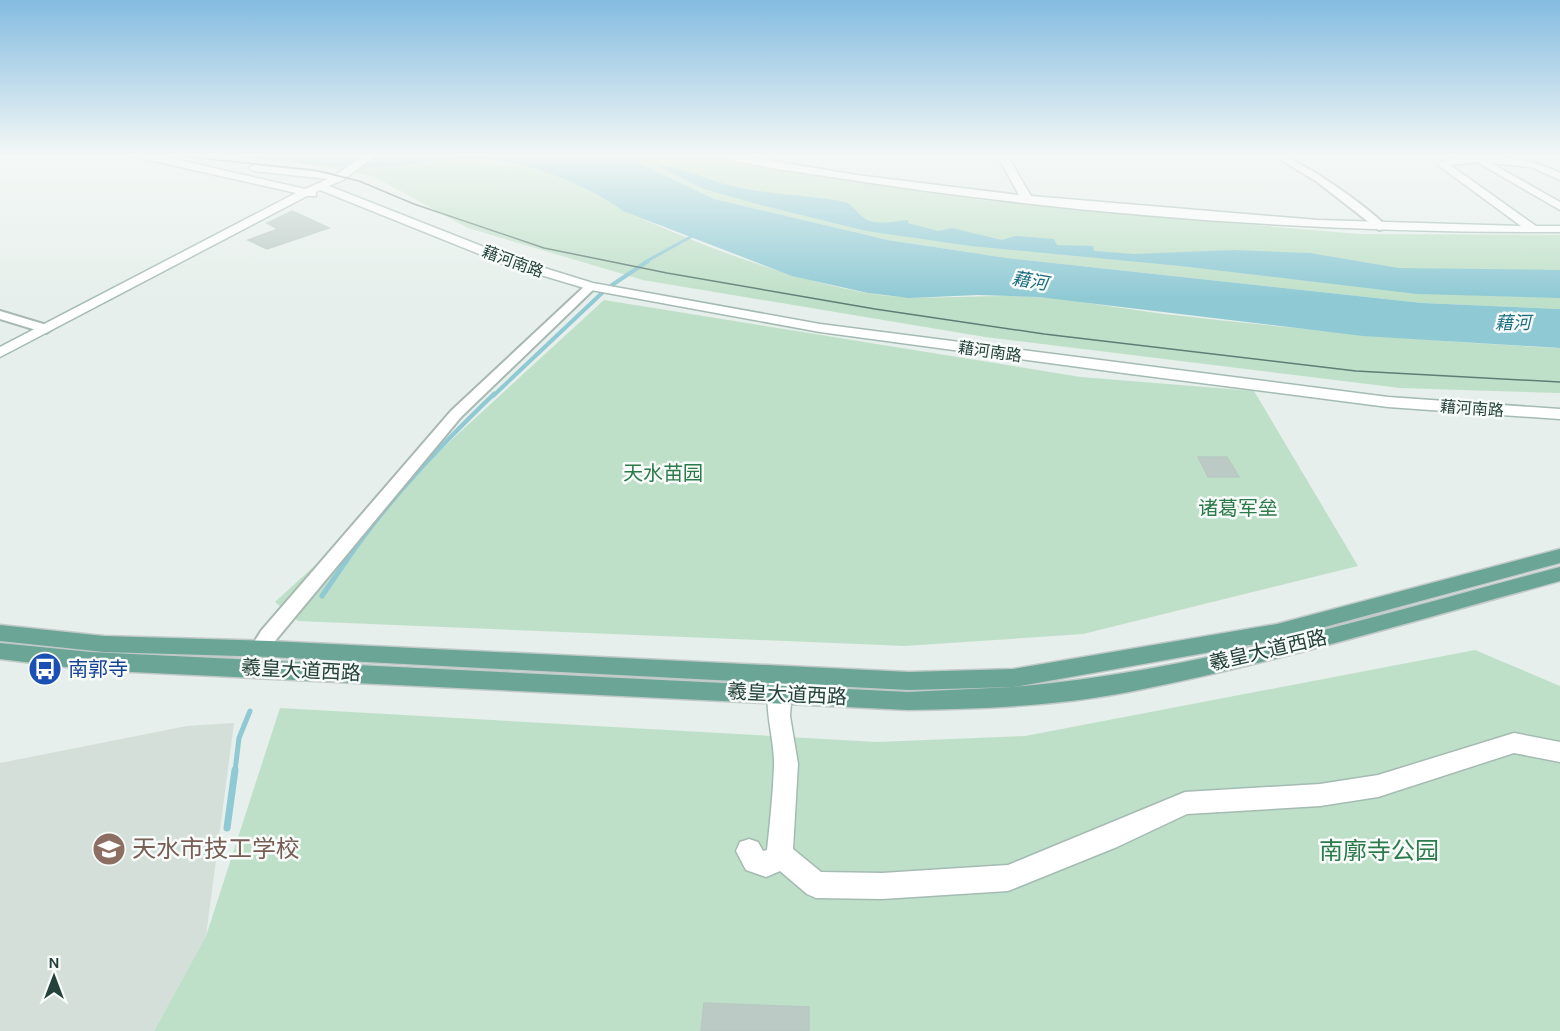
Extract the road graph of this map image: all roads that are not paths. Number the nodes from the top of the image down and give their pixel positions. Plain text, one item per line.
1 (281, 203) edge
2 (359, 203) edge
3 (369, 203) edge
4 (388, 203) edge
5 (1068, 203) edge
6 (1350, 203) edge
7 (1497, 203) edge
8 (1383, 228) junction
9 (1533, 229) junction
10 (1560, 229) edge
11 (431, 230) junction
12 (591, 286) junction
13 (0, 315) edge
14 (46, 329) junction
15 (0, 353) edge
16 (1560, 414) edge
17 (1560, 556) edge
18 (1560, 574) edge
19 (0, 633) edge
20 (260, 649) junction
21 (0, 651) edge
22 (780, 695) junction
23 (1560, 752) edge
24 (749, 851) dead end
25 (780, 854) junction

1 - 14 main road
2 - 11 main road, 藉河南路
3 - 11 main road, 藉河南路
4 - 11 main road, 藉河南路
5 - 8 main road
6 - 8 street
7 - 9 main road
8 - 9 main road
9 - 10 main road
11 - 12 main road, 藉河南路
12 - 16 main road, 藉河南路
12 - 20 street
13 - 14 street
14 - 15 main road
17 - 22 main road, 羲皇大道西路
18 - 22 main road, 羲皇大道西路
19 - 20 main road, 羲皇大道西路
20 - 22 main road, 羲皇大道西路
21 - 22 main road, 羲皇大道西路
22 - 25 main road
23 - 25 main road
24 - 25 main road

